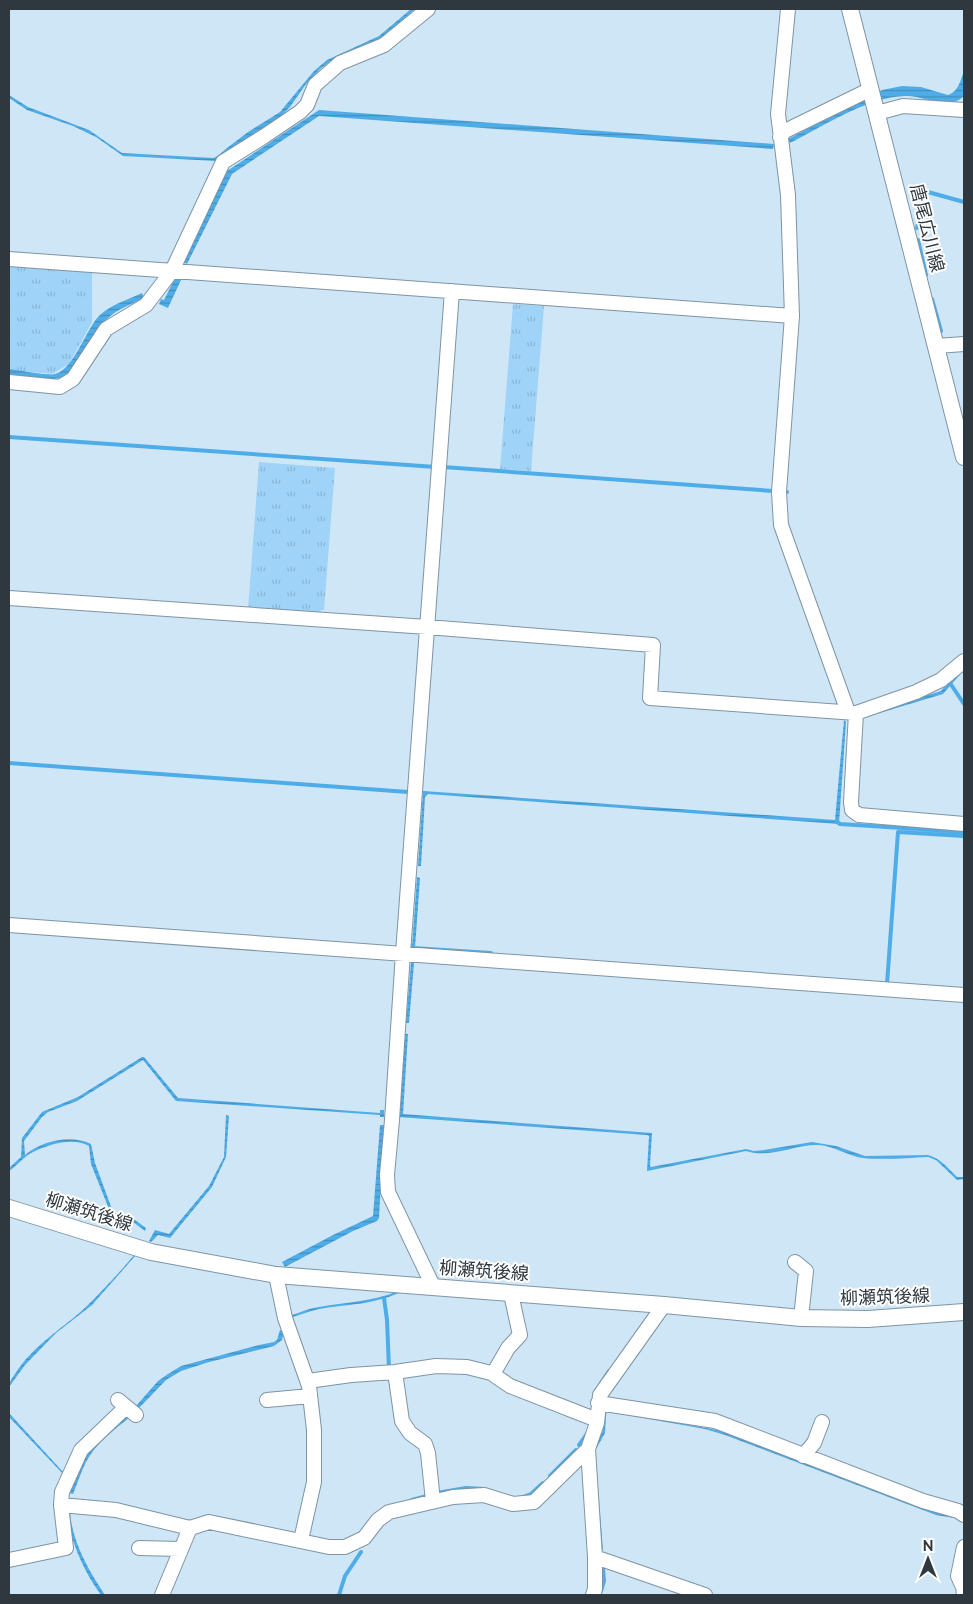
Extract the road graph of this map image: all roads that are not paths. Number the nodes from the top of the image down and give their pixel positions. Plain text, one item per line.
1 (428, 9) edge
2 (788, 9) edge
3 (850, 9) edge
4 (874, 100) junction
5 (964, 110) edge
6 (780, 137) junction
7 (9, 259) edge
8 (172, 271) junction
9 (452, 291) junction
10 (792, 316) junction
11 (964, 344) edge
12 (937, 346) junction
13 (9, 382) edge
14 (964, 457) edge
15 (9, 598) edge
16 (427, 627) junction
17 (964, 661) edge
18 (852, 712) junction
19 (964, 824) edge
20 (9, 925) edge
21 (403, 953) junction
22 (964, 995) edge
23 (9, 1208) edge
24 (795, 1262) dead end
25 (276, 1275) junction
26 (434, 1288) junction
27 (511, 1294) junction
28 (664, 1305) junction
29 (964, 1312) edge
30 (801, 1318) junction
31 (395, 1372) junction
32 (493, 1374) junction
33 (308, 1382) junction
34 (310, 1396) junction
35 (267, 1400) dead end
36 (598, 1403) junction
37 (127, 1407) dead end
38 (597, 1420) junction
39 (822, 1422) dead end
40 (588, 1449) junction
41 (803, 1456) junction
42 (433, 1502) junction
43 (61, 1506) junction
44 (964, 1515) edge
45 (190, 1528) junction
46 (301, 1540) junction
47 (964, 1546) edge
48 (140, 1548) dead end
49 (181, 1549) junction
50 (595, 1557) junction
51 (9, 1560) edge
52 (162, 1595) edge
53 (593, 1595) edge
54 (705, 1595) edge
55 (964, 1595) edge

1 - 8 street
2 - 6 street
3 - 4 main road, 唐尾広川線
4 - 5 street
4 - 6 street
4 - 12 main road, 唐尾広川線
6 - 10 street
7 - 8 street
8 - 9 street
8 - 13 street
9 - 10 street
9 - 16 street
10 - 18 street
11 - 12 street
12 - 14 main road, 唐尾広川線
15 - 16 street
16 - 18 street
16 - 21 street
17 - 18 street
18 - 19 street
20 - 21 street
21 - 22 street
21 - 26 street
23 - 25 main road, 柳瀬筑後線
24 - 30 street
25 - 26 main road, 柳瀬筑後線
25 - 33 street
26 - 27 main road, 柳瀬筑後線
27 - 28 main road, 柳瀬筑後線
27 - 32 street
28 - 30 main road, 柳瀬筑後線
28 - 36 street
29 - 30 main road, 柳瀬筑後線
31 - 32 street
31 - 33 street
31 - 42 street
32 - 38 street
33 - 34 street
34 - 35 street
34 - 46 street
36 - 38 street
36 - 41 street
37 - 43 street
38 - 40 street
39 - 41 street
40 - 42 street
40 - 50 street
41 - 44 street
42 - 46 street
43 - 45 street
43 - 51 street
45 - 46 street
45 - 49 street
47 - 55 street
48 - 49 street
49 - 52 street
50 - 53 street
50 - 54 street

